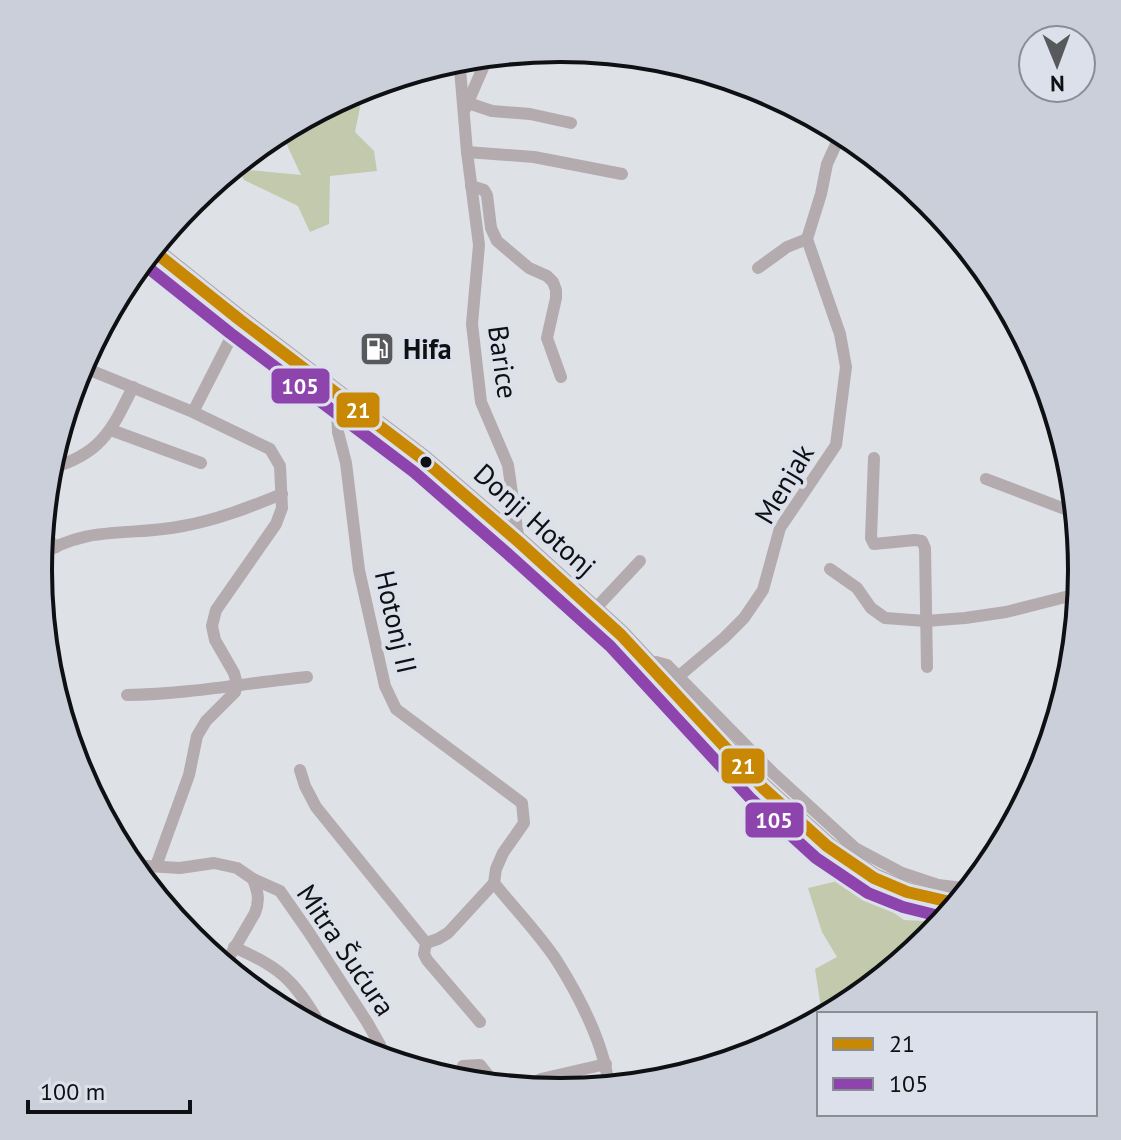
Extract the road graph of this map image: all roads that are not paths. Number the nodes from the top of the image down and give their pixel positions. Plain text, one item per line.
1 (483, 68) edge
2 (461, 71) edge
3 (466, 107) junction
4 (571, 123) dead end
5 (837, 143) edge
6 (467, 152) junction
7 (622, 174) dead end
8 (471, 186) junction
9 (807, 239) junction
10 (160, 256) edge
11 (758, 268) dead end
12 (240, 320) junction
13 (93, 371) edge
14 (561, 377) dead end
15 (133, 387) junction
16 (345, 400) junction
17 (193, 412) junction
18 (111, 430) junction
19 (874, 458) dead end
20 (201, 463) dead end
21 (63, 464) edge
22 (986, 479) dead end
23 (282, 494) junction
24 (1065, 509) edge
25 (519, 542) junction
26 (53, 544) edge
27 (56, 547) junction
28 (53, 549) edge
29 (640, 561) dead end
30 (830, 569) dead end
31 (1068, 596) edge
32 (594, 610) junction
33 (926, 621) junction
34 (648, 664) junction
35 (927, 667) dead end
36 (679, 676) junction
37 (307, 677) dead end
38 (237, 684) junction
39 (127, 695) dead end
40 (300, 770) dead end
41 (147, 866) edge
42 (156, 866) junction
43 (253, 879) junction
44 (494, 883) junction
45 (958, 887) edge
46 (946, 902) edge
47 (426, 943) junction
48 (234, 947) junction
49 (229, 956) edge
50 (314, 1014) edge
51 (480, 1022) dead end
52 (380, 1045) edge
53 (606, 1064) junction
54 (463, 1066) dead end
55 (486, 1073) edge
56 (607, 1076) edge
57 (547, 1078) edge

1 - 3 street, Barice
2 - 3 street, Barice
3 - 4 street
3 - 6 street, Barice
5 - 9 street
6 - 7 street
6 - 8 street, Barice
8 - 14 street, Barice
8 - 25 street, Barice
9 - 11 street
9 - 36 street, Menjak
10 - 12 main road, Donji Hotonj
12 - 16 main road, Donji Hotonj
12 - 17 street
13 - 15 street
15 - 17 street
15 - 18 street
16 - 25 main road, Donji Hotonj
16 - 44 street, Hotonj II
17 - 23 street
18 - 20 street
18 - 21 street
19 - 33 street
22 - 24 street
23 - 27 street
23 - 38 street
25 - 32 main road, Donji Hotonj
26 - 27 street
27 - 28 street
29 - 32 street
30 - 33 street
31 - 33 street
32 - 34 main road, Donji Hotonj
33 - 35 street
34 - 36 street
34 - 46 main road, Donji Hotonj
36 - 45 street
37 - 38 street
38 - 39 street
38 - 42 street
40 - 47 street
41 - 42 street, Mitra Šućura
42 - 43 street, Mitra Šućura
43 - 48 street, Mitra Šućura
43 - 52 street, Mitra Šućura
44 - 47 street, Hotonj II
44 - 53 street
47 - 51 street
48 - 49 street, Mitra Šućura
48 - 50 street
53 - 56 street
53 - 57 street
54 - 55 street

